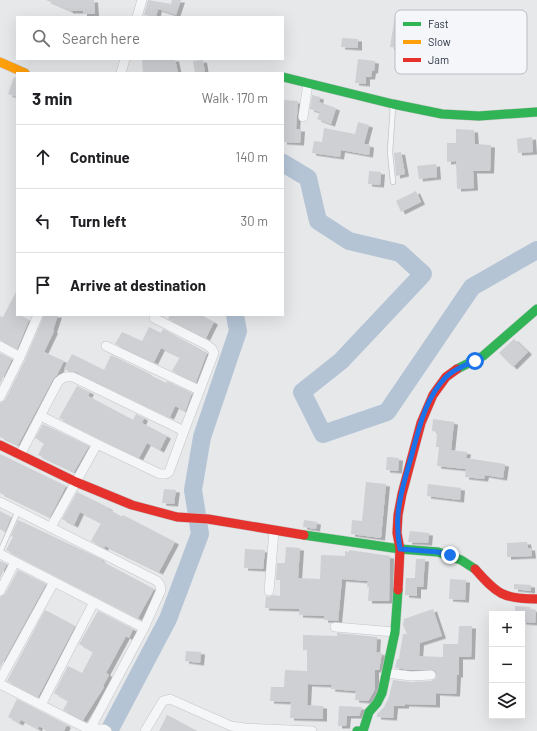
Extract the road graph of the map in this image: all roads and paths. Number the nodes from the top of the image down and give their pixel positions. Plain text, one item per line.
1 (142, 0) edge
2 (137, 16) edge
3 (125, 60) edge
4 (0, 62) edge
5 (23, 72) edge
6 (121, 72) edge
7 (284, 78) edge
8 (308, 83) junction
9 (393, 104) junction
10 (537, 112) edge
11 (304, 117) dead end
12 (393, 182) dead end
13 (537, 309) edge
14 (38, 316) edge
15 (154, 318) dead end
16 (0, 346) edge
17 (106, 346) dead end
18 (20, 357) junction
19 (199, 390) junction
20 (0, 397) edge
21 (41, 416) junction
22 (184, 431) junction
23 (97, 444) junction
24 (0, 445) edge
25 (20, 455) junction
26 (76, 482) junction
27 (0, 502) edge
28 (18, 511) junction
29 (51, 528) junction
30 (274, 531) junction
31 (400, 549) junction
32 (0, 553) edge
33 (15, 562) junction
34 (54, 582) junction
35 (0, 591) edge
36 (269, 591) dead end
37 (537, 598) edge
38 (94, 602) junction
39 (335, 627) dead end
40 (144, 628) junction
41 (395, 632) junction
42 (386, 673) junction
43 (431, 675) dead end
44 (0, 680) edge
45 (0, 684) edge
46 (42, 705) junction
47 (222, 728) edge
48 (90, 729) junction
49 (105, 730) edge
50 (145, 731) edge
51 (312, 731) edge
52 (357, 731) edge
53 (363, 731) edge

1 - 2 street
3 - 6 street
4 - 5 street
7 - 8 street
8 - 9 street
8 - 11 street
9 - 10 street
9 - 12 lane
13 - 31 street
14 - 18 street
15 - 19 street
16 - 18 street
17 - 19 street
18 - 20 street
19 - 22 street
21 - 22 street
21 - 23 street
21 - 25 street
22 - 23 street
23 - 26 street
24 - 25 street
25 - 26 street
26 - 29 street
26 - 30 street
27 - 28 street
28 - 29 street
28 - 32 lane
29 - 40 street
30 - 31 street
30 - 36 street
31 - 37 street
31 - 41 street
32 - 33 street
33 - 34 street
33 - 35 street
34 - 38 street
34 - 44 street
38 - 40 street
38 - 46 street
39 - 41 street
40 - 48 street
41 - 42 street
42 - 43 street
42 - 53 street
45 - 46 street
46 - 48 street
47 - 50 street
47 - 51 street
48 - 49 street
52 - 53 street

